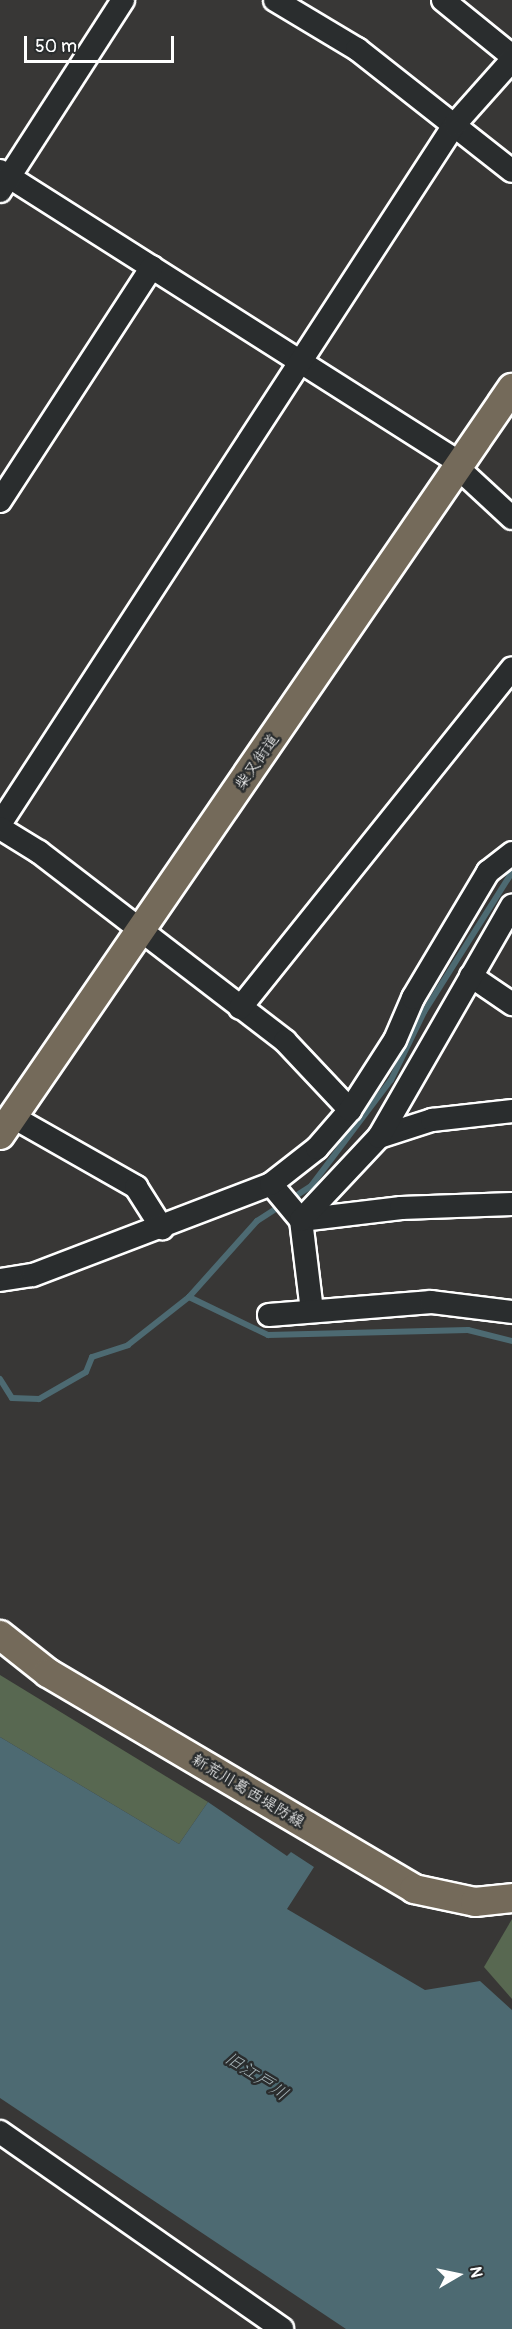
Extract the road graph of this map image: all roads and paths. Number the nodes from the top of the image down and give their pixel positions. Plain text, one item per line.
1 (123, 0) edge
2 (274, 0) edge
3 (444, 0) edge
4 (512, 56) edge
5 (512, 60) edge
6 (455, 123) junction
7 (512, 171) edge
8 (3, 179) edge
9 (152, 267) junction
10 (299, 361) junction
11 (512, 388) edge
12 (459, 465) junction
13 (0, 501) edge
14 (512, 519) edge
15 (512, 669) edge
16 (0, 826) edge
17 (512, 853) edge
18 (512, 906) edge
19 (138, 930) junction
20 (471, 976) junction
21 (512, 1004) edge
22 (240, 1008) junction
23 (350, 1110) junction
24 (512, 1111) edge
25 (4, 1129) edge
26 (379, 1137) junction
27 (271, 1184) junction
28 (512, 1204) edge
29 (301, 1220) junction
30 (162, 1228) junction
31 (0, 1280) edge
32 (312, 1311) junction
33 (512, 1312) edge
34 (269, 1315) dead end
35 (0, 1635) edge
36 (512, 1898) edge
37 (0, 2132) edge
38 (282, 2329) edge

1 - 8 street
2 - 6 street
3 - 4 street
5 - 6 street
6 - 7 street
6 - 10 street
8 - 9 street
9 - 10 street
9 - 13 street
10 - 12 street
10 - 16 street
11 - 12 main road, 柴又街道
12 - 14 street
12 - 19 main road, 柴又街道
15 - 22 street
16 - 19 street
17 - 23 street
18 - 20 street
19 - 22 street
19 - 25 main road, 柴又街道
20 - 21 street
20 - 26 street
22 - 23 street
23 - 27 street
24 - 26 street
25 - 30 street
26 - 29 street
27 - 29 street
27 - 30 street
28 - 29 street
29 - 32 street
30 - 31 street
32 - 33 street
32 - 34 street
35 - 36 main road, 新荒川葛西堤防線
37 - 38 street

